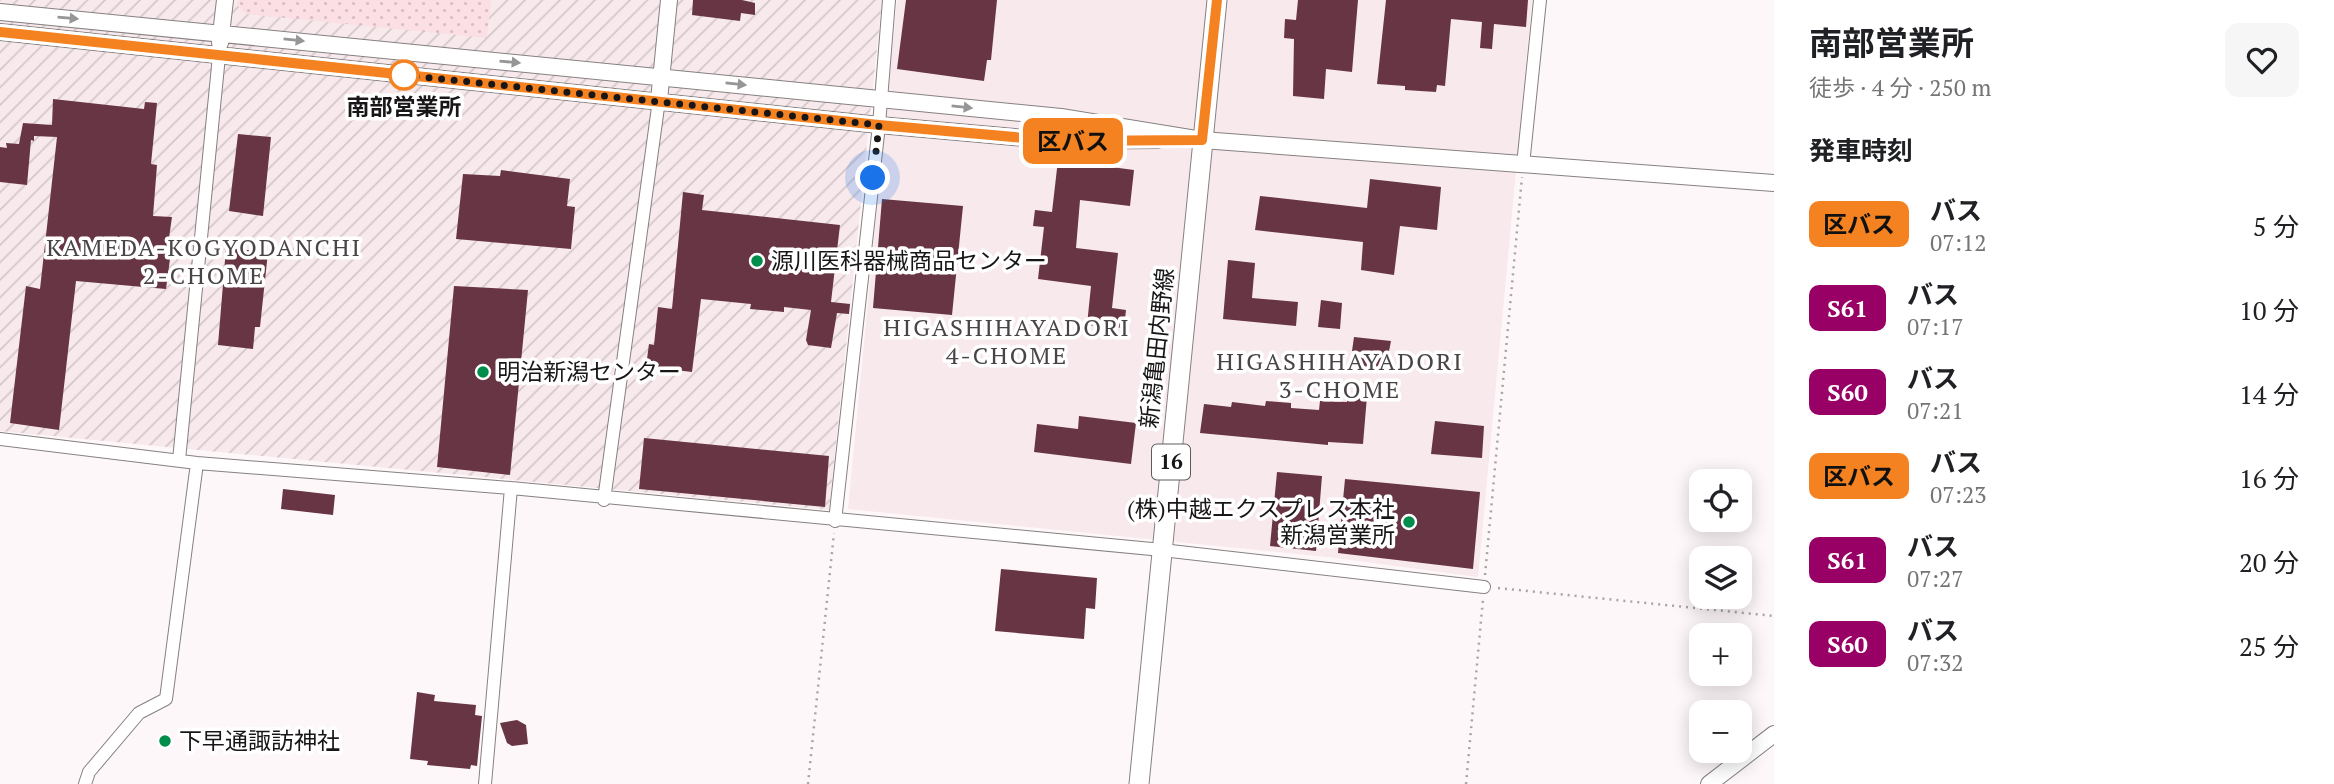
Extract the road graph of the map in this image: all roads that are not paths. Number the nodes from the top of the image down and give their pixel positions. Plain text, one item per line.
1 (225, 0) edge
2 (668, 0) edge
3 (889, 0) edge
4 (1216, 0) edge
5 (1540, 0) edge
6 (0, 12) edge
7 (0, 32) edge
8 (222, 33) junction
9 (219, 56) junction
10 (662, 76) junction
11 (882, 98) junction
12 (659, 100) junction
13 (879, 125) junction
14 (1202, 140) junction
15 (1523, 165) junction
16 (1774, 183) edge
17 (0, 439) edge
18 (179, 460) junction
19 (197, 463) junction
20 (511, 488) junction
21 (604, 500) junction
22 (835, 521) junction
23 (1162, 550) junction
24 (1484, 587) road end
25 (1774, 734) edge
26 (85, 784) edge
27 (485, 784) edge
28 (1139, 784) edge
29 (1709, 784) edge

1 - 8 street
2 - 10 street
3 - 11 street
4 - 14 main road, 新潟亀田内野線 / 16
5 - 15 street
6 -> 8 street
7 - 9 street
8 - 9 street
8 -> 10 street
9 - 12 street
9 - 18 street
10 -> 11 street
10 - 12 street
11 - 13 street
11 -> 14 street
12 - 13 street
12 - 21 street
13 - 14 street
13 - 22 street
14 - 15 street
14 - 23 main road, 新潟亀田内野線 / 16
15 - 16 street
17 - 18 street
18 - 19 street
19 - 20 street
19 - 26 street
20 - 21 street
20 - 27 street
21 - 22 street
22 - 23 street
23 - 24 street
23 - 28 main road, 新潟亀田内野線 / 16
25 - 29 street

